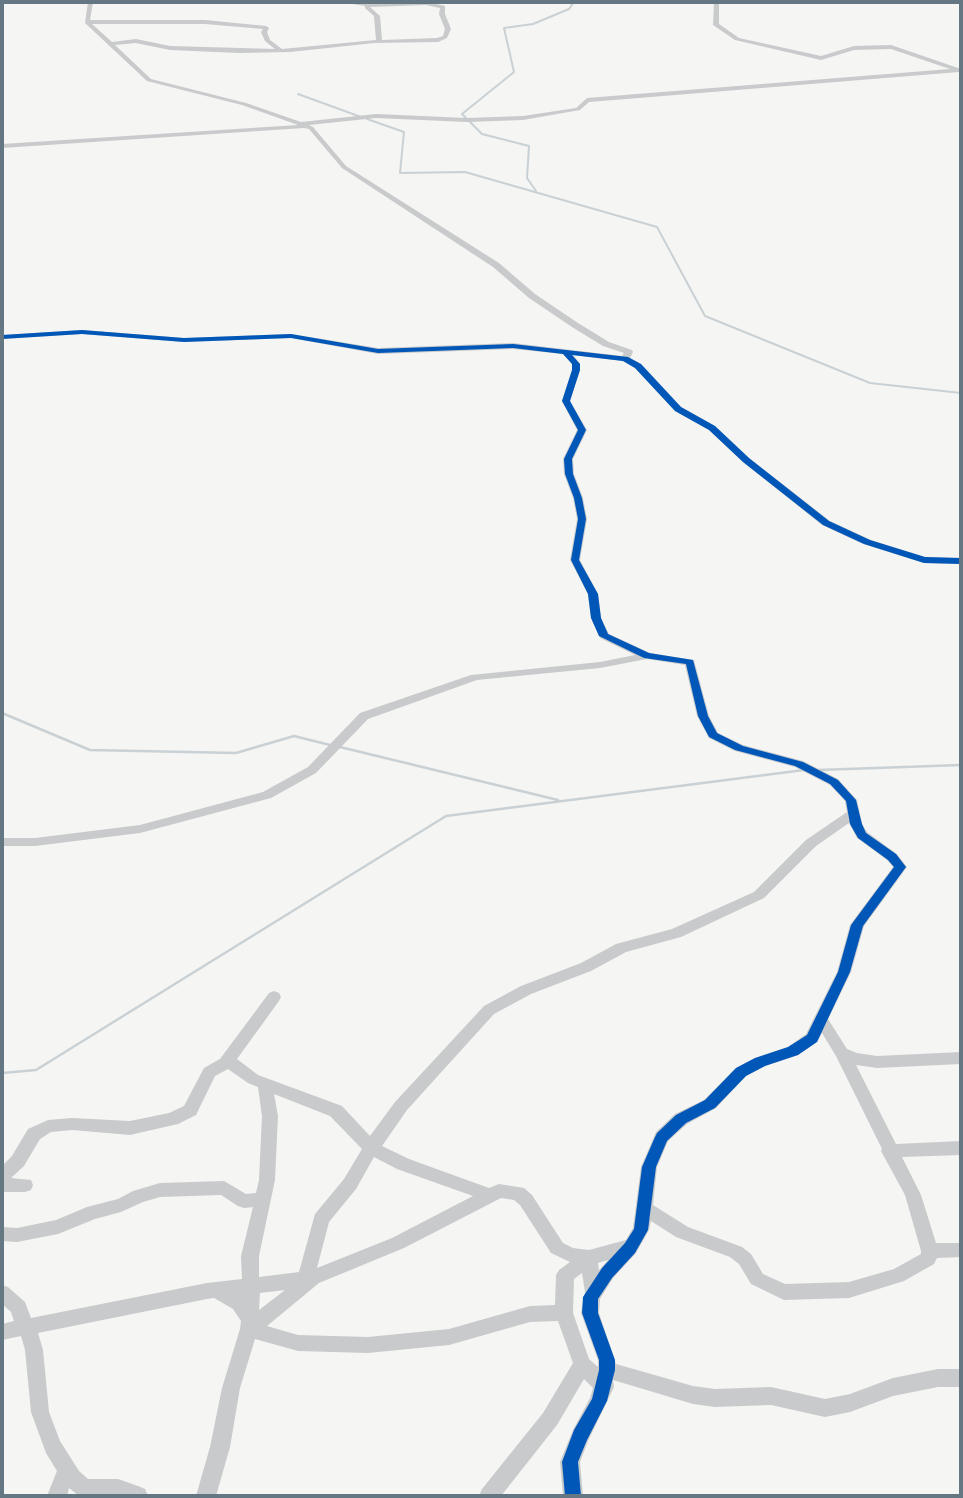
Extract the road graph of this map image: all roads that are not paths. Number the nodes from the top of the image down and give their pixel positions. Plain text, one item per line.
1 (90, 2) edge
2 (341, 2) edge
3 (716, 2) edge
4 (372, 5) junction
5 (445, 5) edge
6 (87, 22) junction
7 (99, 35) junction
8 (134, 35) dead end
9 (376, 42) junction
10 (110, 44) junction
11 (280, 50) junction
12 (303, 125) junction
13 (2, 146) edge
14 (2, 337) edge
15 (567, 354) junction
16 (625, 359) junction
17 (961, 561) edge
18 (647, 656) junction
19 (855, 813) junction
20 (2, 842) edge
21 (274, 996) dead end
22 (821, 1020) junction
23 (842, 1053) junction
24 (961, 1058) edge
25 (227, 1060) junction
26 (265, 1085) junction
27 (371, 1148) junction
28 (961, 1148) edge
29 (890, 1151) junction
30 (2, 1176) edge
31 (2, 1185) edge
32 (25, 1185) dead end
33 (492, 1196) junction
34 (264, 1199) junction
35 (645, 1209) junction
36 (2, 1234) edge
37 (632, 1246) junction
38 (557, 1248) junction
39 (961, 1250) edge
40 (930, 1251) junction
41 (589, 1258) junction
42 (565, 1275) junction
43 (311, 1277) junction
44 (253, 1287) junction
45 (215, 1290) junction
46 (593, 1291) junction
47 (2, 1293) edge
48 (564, 1313) junction
49 (250, 1324) junction
50 (25, 1327) junction
51 (2, 1332) edge
52 (582, 1364) junction
53 (606, 1378) junction
54 (961, 1378) edge
55 (67, 1469) junction
56 (57, 1496) edge
57 (138, 1496) edge
58 (206, 1496) edge
59 (489, 1496) edge
60 (573, 1496) edge

1 - 6 street
2 - 4 street
3 - 12 street
4 - 5 street
4 - 9 street
5 - 9 street
6 - 7 street
6 - 11 street
7 - 8 street
7 - 10 street
9 - 11 street
10 - 11 street
10 - 12 street
12 - 13 street
12 - 16 street
14 - 15 street
15 - 16 street
15 - 18 street
16 - 17 street
18 - 19 street
18 - 20 street
19 - 22 street
19 - 27 street
21 - 25 street
22 - 23 street
22 - 35 street
23 - 24 street
23 - 29 street
25 - 26 street
25 - 30 street
26 - 27 street
26 - 34 street
27 - 33 street
27 - 43 street
28 - 29 street
29 - 40 street
31 - 32 street
33 - 38 street
33 - 43 street
34 - 36 street
34 - 44 street
35 - 37 street
35 - 40 street
37 - 41 street
37 - 46 street
38 - 41 street
38 - 42 street
39 - 40 street
41 - 42 street
41 - 46 street
42 - 48 street
43 - 44 street
43 - 49 street
44 - 45 street
44 - 49 street
45 - 49 street
45 - 50 street
46 - 53 street
47 - 50 street
48 - 49 street
48 - 52 street
49 - 58 street
50 - 51 street
50 - 55 street
52 - 53 street
52 - 59 street
53 - 54 street
53 - 60 street
55 - 56 street
55 - 57 street

